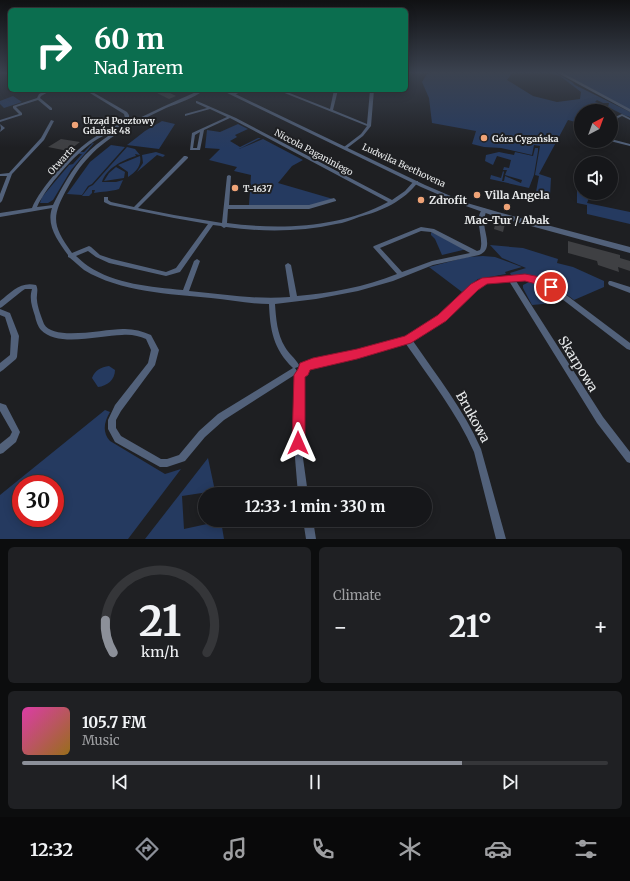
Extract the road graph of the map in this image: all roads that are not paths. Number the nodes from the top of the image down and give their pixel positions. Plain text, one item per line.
1 (99, 97) edge
2 (188, 97) edge
3 (240, 97) edge
4 (296, 97) edge
5 (334, 97) edge
6 (371, 97) edge
7 (604, 97) edge
8 (38, 99) joint
9 (197, 102) dead end
10 (209, 108) junction
11 (51, 109) dead end
12 (330, 111) junction
13 (630, 111) edge
14 (186, 115) dead end
15 (229, 117) junction
16 (618, 117) edge
17 (630, 119) edge
18 (0, 121) edge
19 (52, 121) dead end
20 (0, 125) edge
21 (369, 126) junction
22 (202, 129) junction
23 (0, 131) edge
24 (618, 142) edge
25 (630, 145) edge
26 (345, 148) junction
27 (186, 157) dead end
28 (10, 174) junction
29 (0, 175) edge
30 (229, 176) dead end
31 (416, 182) junction
32 (106, 198) dead end
33 (334, 200) dead end
34 (0, 201) edge
35 (391, 202) junction
36 (54, 206) junction
37 (227, 207) junction
38 (34, 208) junction
39 (134, 208) junction
40 (484, 210) junction
41 (0, 215) edge
42 (211, 224) junction
43 (224, 226) junction
44 (630, 250) edge
45 (477, 254) junction
46 (70, 256) junction
47 (197, 261) dead end
48 (288, 265) dead end
49 (401, 275) junction
50 (511, 278) junction
51 (611, 283) dead end
52 (630, 290) edge
53 (185, 292) junction
54 (294, 299) junction
55 (272, 301) junction
56 (0, 305) edge
57 (0, 312) edge
58 (408, 340) junction
59 (630, 347) edge
60 (0, 368) edge
61 (296, 370) junction
62 (0, 407) edge
63 (0, 450) edge
64 (630, 459) edge
65 (302, 487) edge
66 (309, 527) edge
67 (311, 539) edge
68 (501, 539) edge

1 - 38 street, Otwarta
2 - 36 street
3 - 26 street, Ludwika Beethovena
4 - 12 street
5 - 12 street
6 - 21 street
7 - 13 street
8 - 11 street
8 - 18 street
9 - 10 street, Niccola Paganiniego
10 - 14 street
10 - 15 street, Niccola Paganiniego
12 - 21 street
15 - 22 street
15 - 35 street, Niccola Paganiniego
16 - 17 street
19 - 28 street
20 - 23 street
21 - 26 street
22 - 22 street
24 - 25 street
26 - 31 street, Ludwika Beethovena
27 - 39 street
28 - 29 street
28 - 34 street
30 - 37 street
31 - 35 street
31 - 40 street, Ludwika Beethovena
32 - 39 street
33 - 37 street
35 - 43 street
36 - 38 street
36 - 46 street
37 - 43 street
38 - 41 street
39 - 42 street
40 - 44 street, Ludwika Beethovena
40 - 45 street
42 - 43 street
42 - 46 street
45 - 49 street
45 - 49 street
46 - 53 street
47 - 53 street
48 - 54 street
49 - 54 street
50 - 58 street
50 - 59 street
50 - 64 street, Skarpowa
51 - 52 street
53 - 55 street
54 - 55 street
55 - 61 street
56 - 61 street
57 - 60 street
58 - 61 street
58 - 68 street, Brukowa
61 - 65 street
62 - 63 street
66 - 67 street

